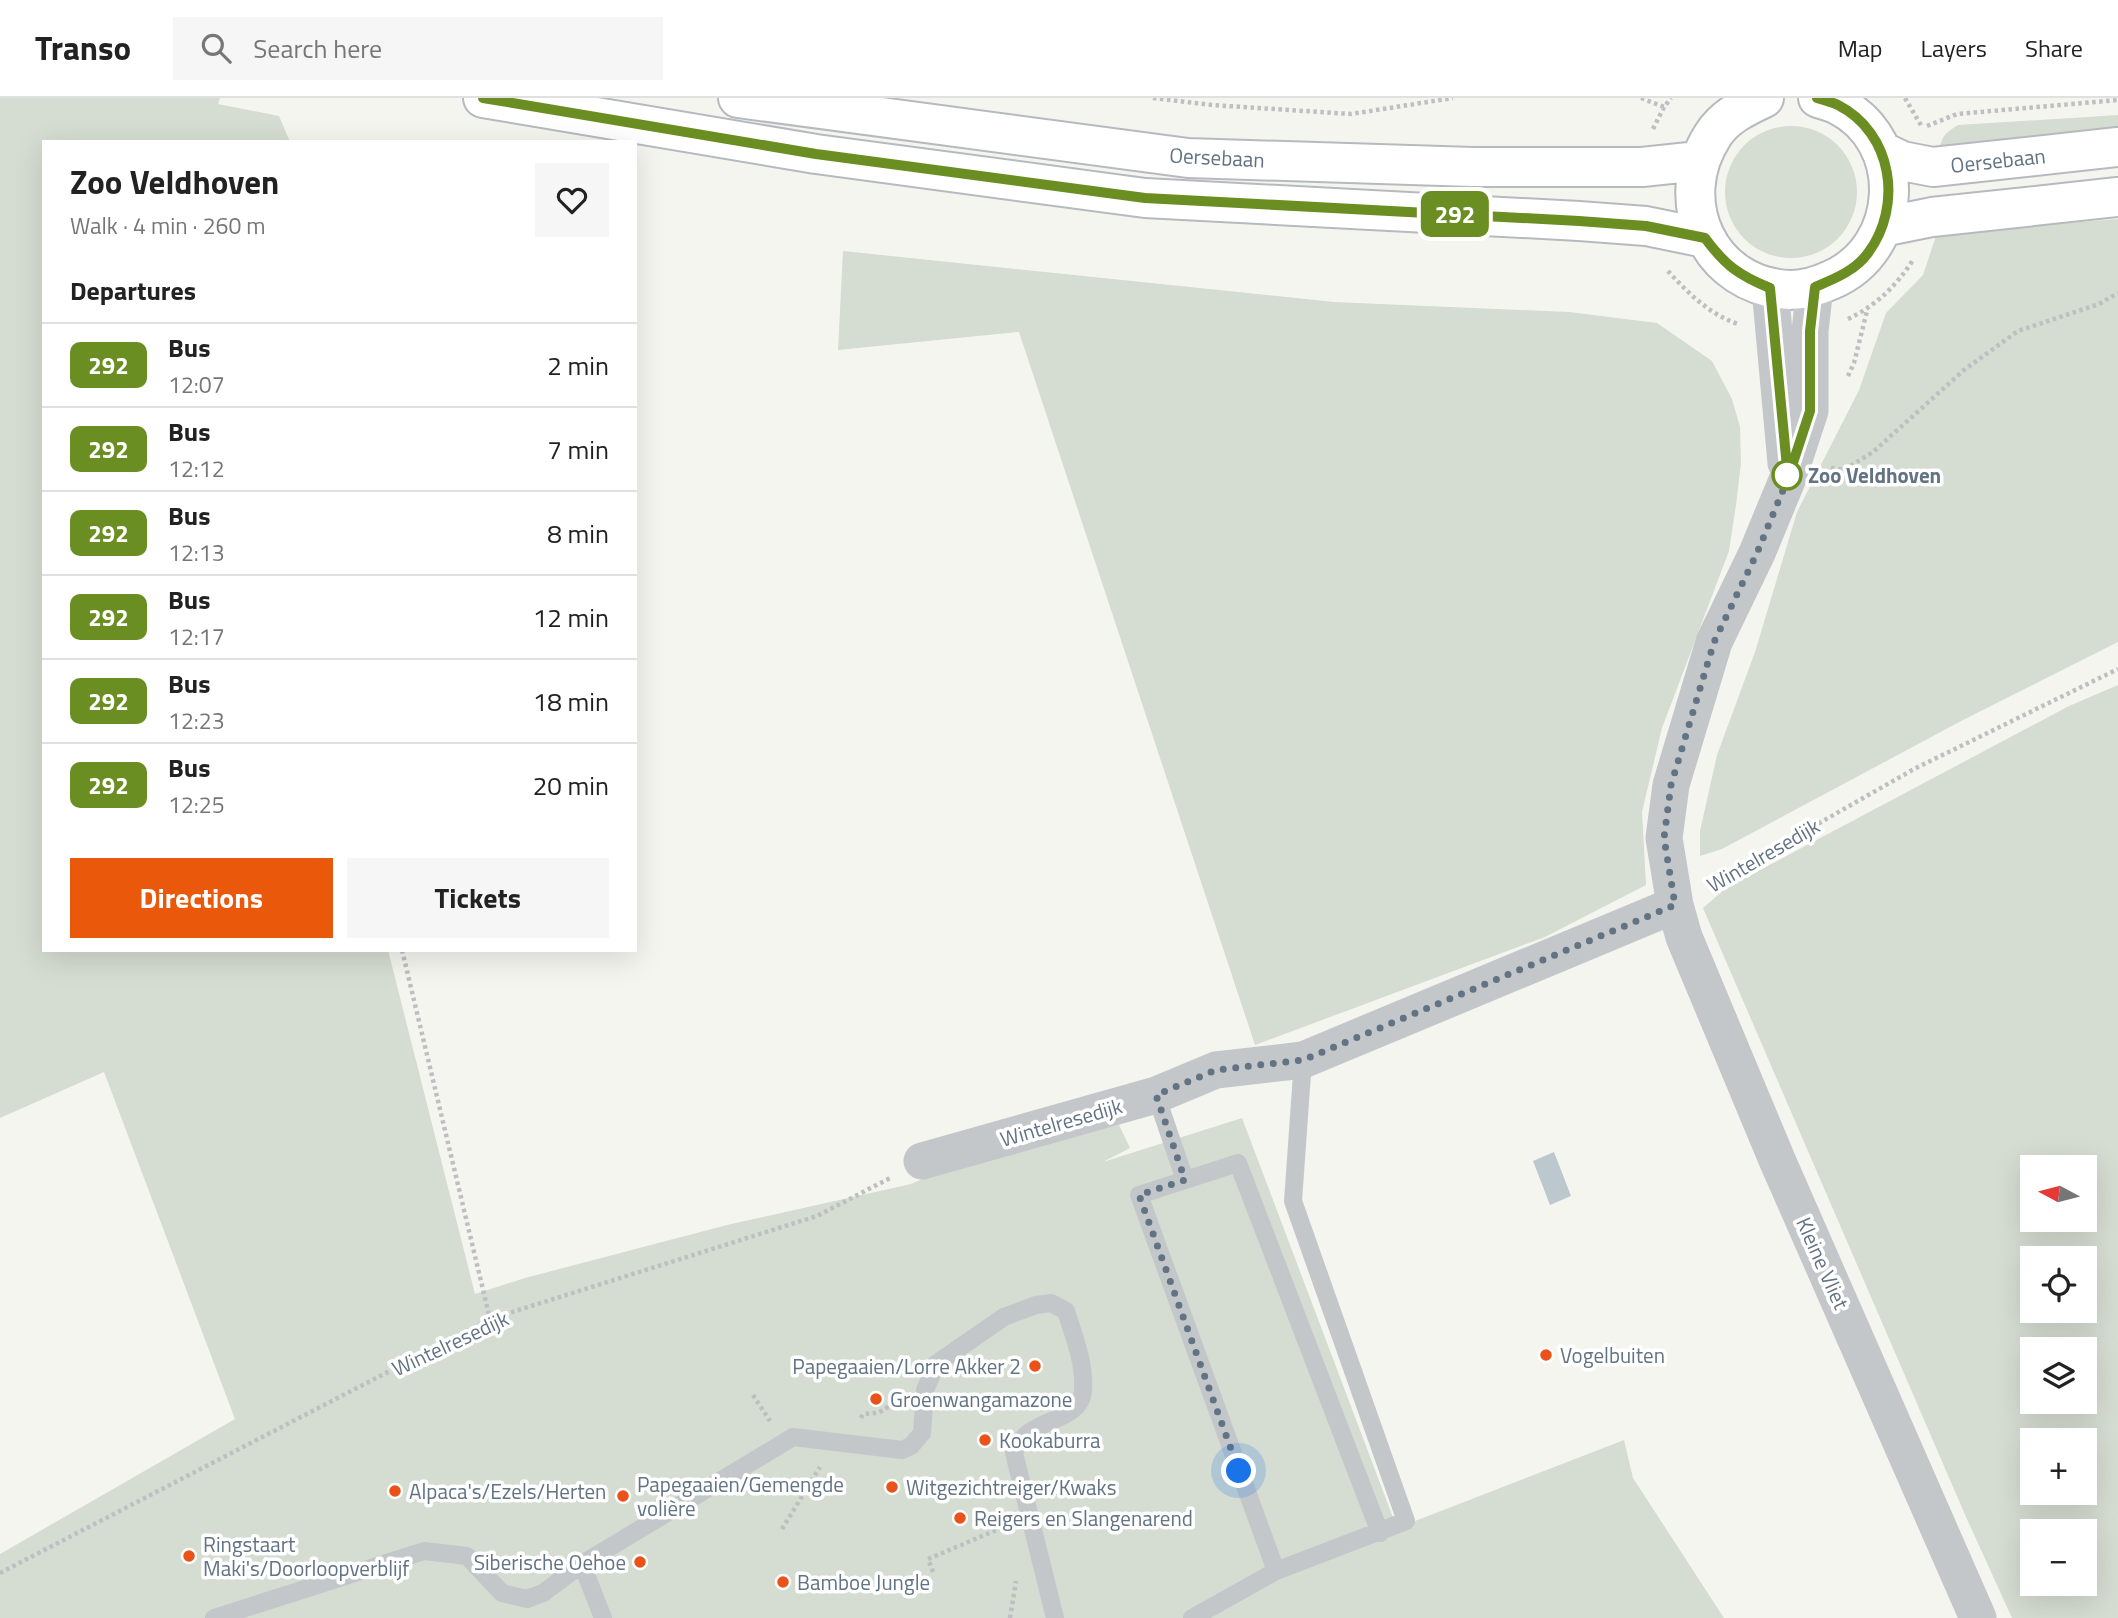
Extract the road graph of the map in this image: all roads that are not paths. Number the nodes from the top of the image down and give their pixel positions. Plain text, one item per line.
1 (483, 98) edge
2 (738, 98) edge
3 (1764, 98) edge
4 (1818, 98) edge
5 (2118, 147) edge
6 (1881, 151) junction
7 (1699, 161) junction
8 (2118, 197) edge
9 (1883, 227) junction
10 (1705, 238) junction
11 (1815, 287) junction
12 (1770, 288) junction
13 (1788, 478) junction
14 (1675, 905) junction
15 (1303, 1060) junction
16 (1156, 1095) junction
17 (922, 1161) road end
18 (1185, 1180) junction
19 (1380, 1533) junction
20 (582, 1564) junction
21 (1276, 1571) junction
22 (214, 1618) edge
23 (603, 1618) edge
24 (1055, 1618) edge
25 (1192, 1618) edge
26 (1978, 1618) edge

1 - 10 main road
2 - 7 main road, Oersebaan
3 - 7 main road
4 - 6 main road
5 - 6 main road, Oersebaan
6 - 9 main road
7 - 10 main road
8 - 9 main road
9 - 11 main road
10 - 12 main road
11 - 12 main road
11 - 13 street, Kleine Vliet
12 - 13 street
13 - 14 street, Kleine Vliet
14 - 15 street, Wintelresedijk
14 - 26 street, Kleine Vliet
15 - 16 street, Wintelresedijk
15 - 19 lane
16 - 17 street, Wintelresedijk
16 - 18 lane
18 - 19 lane
18 - 21 lane
19 - 21 lane
20 - 22 lane
20 - 23 lane
20 - 24 lane
21 - 25 lane

